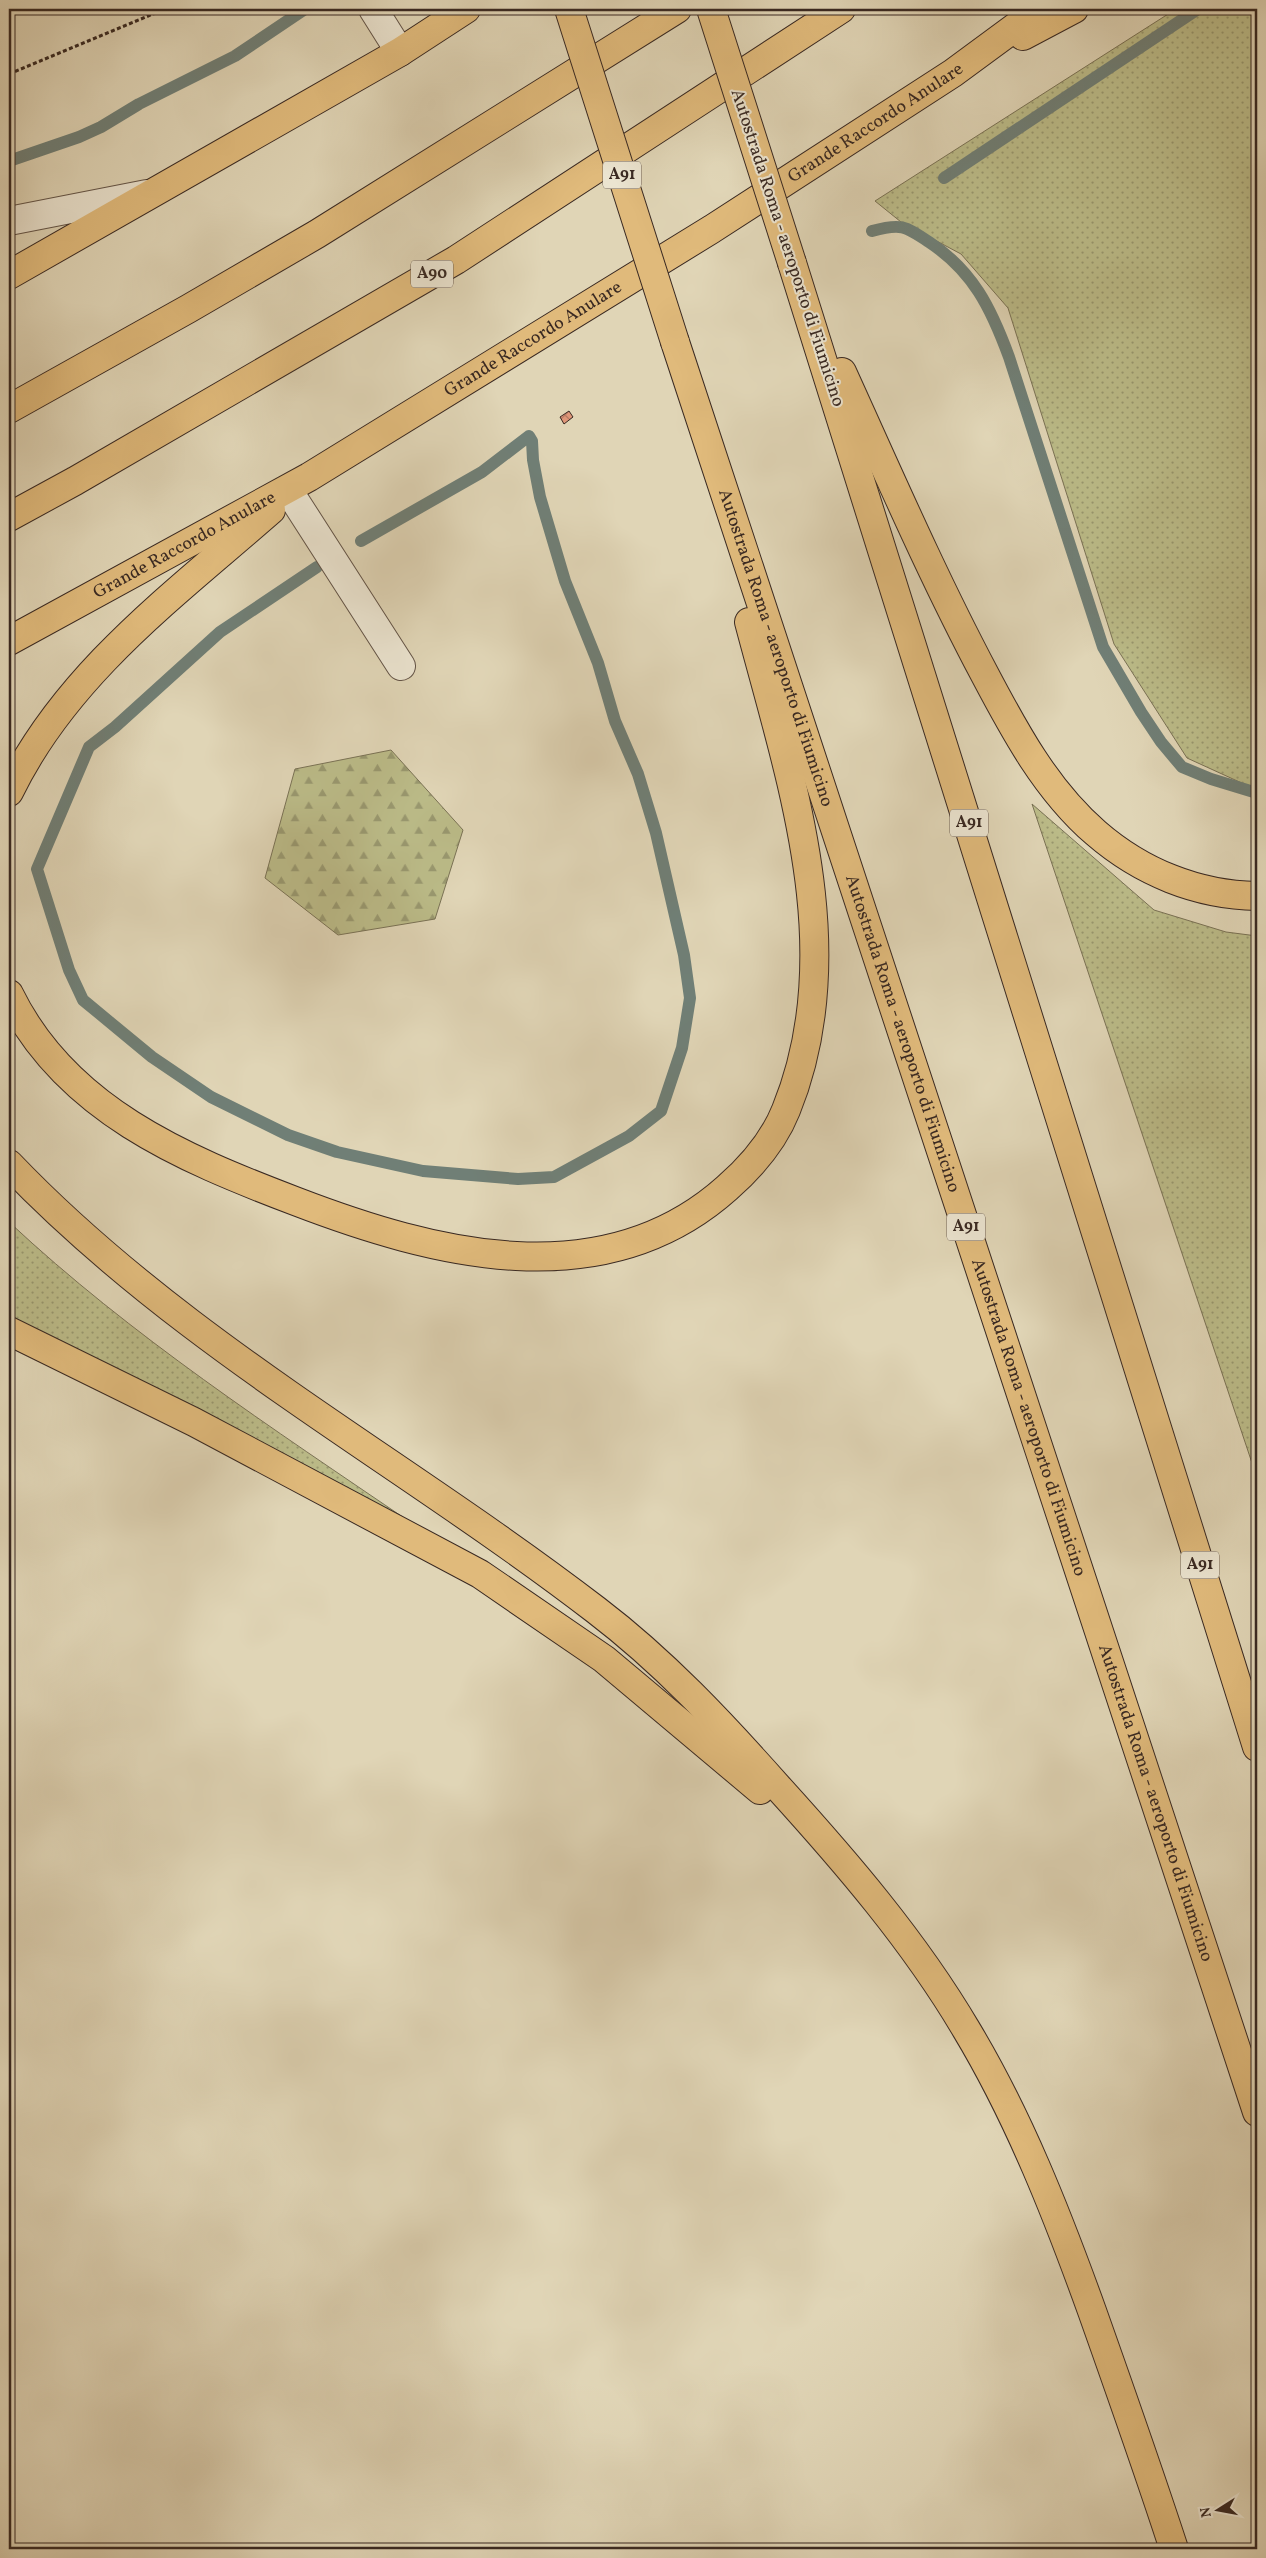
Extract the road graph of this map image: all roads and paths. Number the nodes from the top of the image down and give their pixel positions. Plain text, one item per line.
1 (165, 9) edge
2 (373, 9) edge
3 (466, 9) edge
4 (569, 9) edge
5 (677, 9) edge
6 (711, 9) edge
7 (841, 9) edge
8 (1040, 9) edge
9 (1074, 9) edge
10 (400, 52) junction
11 (954, 73) junction
12 (9, 74) edge
13 (153, 193) junction
14 (9, 221) edge
15 (792, 262) junction
16 (9, 275) edge
17 (675, 342) junction
18 (9, 409) edge
19 (300, 485) junction
20 (9, 517) edge
21 (9, 641) edge
22 (400, 666) dead end
23 (9, 792) edge
24 (1257, 896) edge
25 (9, 994) edge
26 (9, 1164) edge
27 (9, 1331) edge
28 (1257, 1747) edge
29 (853, 1872) junction
30 (1257, 2112) edge
31 (1174, 2549) edge

1 - 12 path
2 - 10 lane
3 - 10 highway
4 - 17 highway, Autostrada Roma - aeroporto di Fiumicino / A91, bridge
5 - 18 highway
6 - 15 highway, Autostrada Roma - aeroporto di Fiumicino / A91, bridge
7 - 20 highway, A90
8 - 11 highway, Grande Raccordo Anulare
9 - 11 highway
10 - 13 highway
11 - 19 highway, Grande Raccordo Anulare
13 - 14 lane
13 - 16 highway
15 - 24 highway
15 - 28 highway, Autostrada Roma - aeroporto di Fiumicino / A91
17 - 25 highway
17 - 30 highway, Autostrada Roma - aeroporto di Fiumicino / A91
19 - 21 highway, Grande Raccordo Anulare
19 - 22 lane
19 - 23 highway
26 - 29 highway
27 - 29 highway
29 - 31 highway

